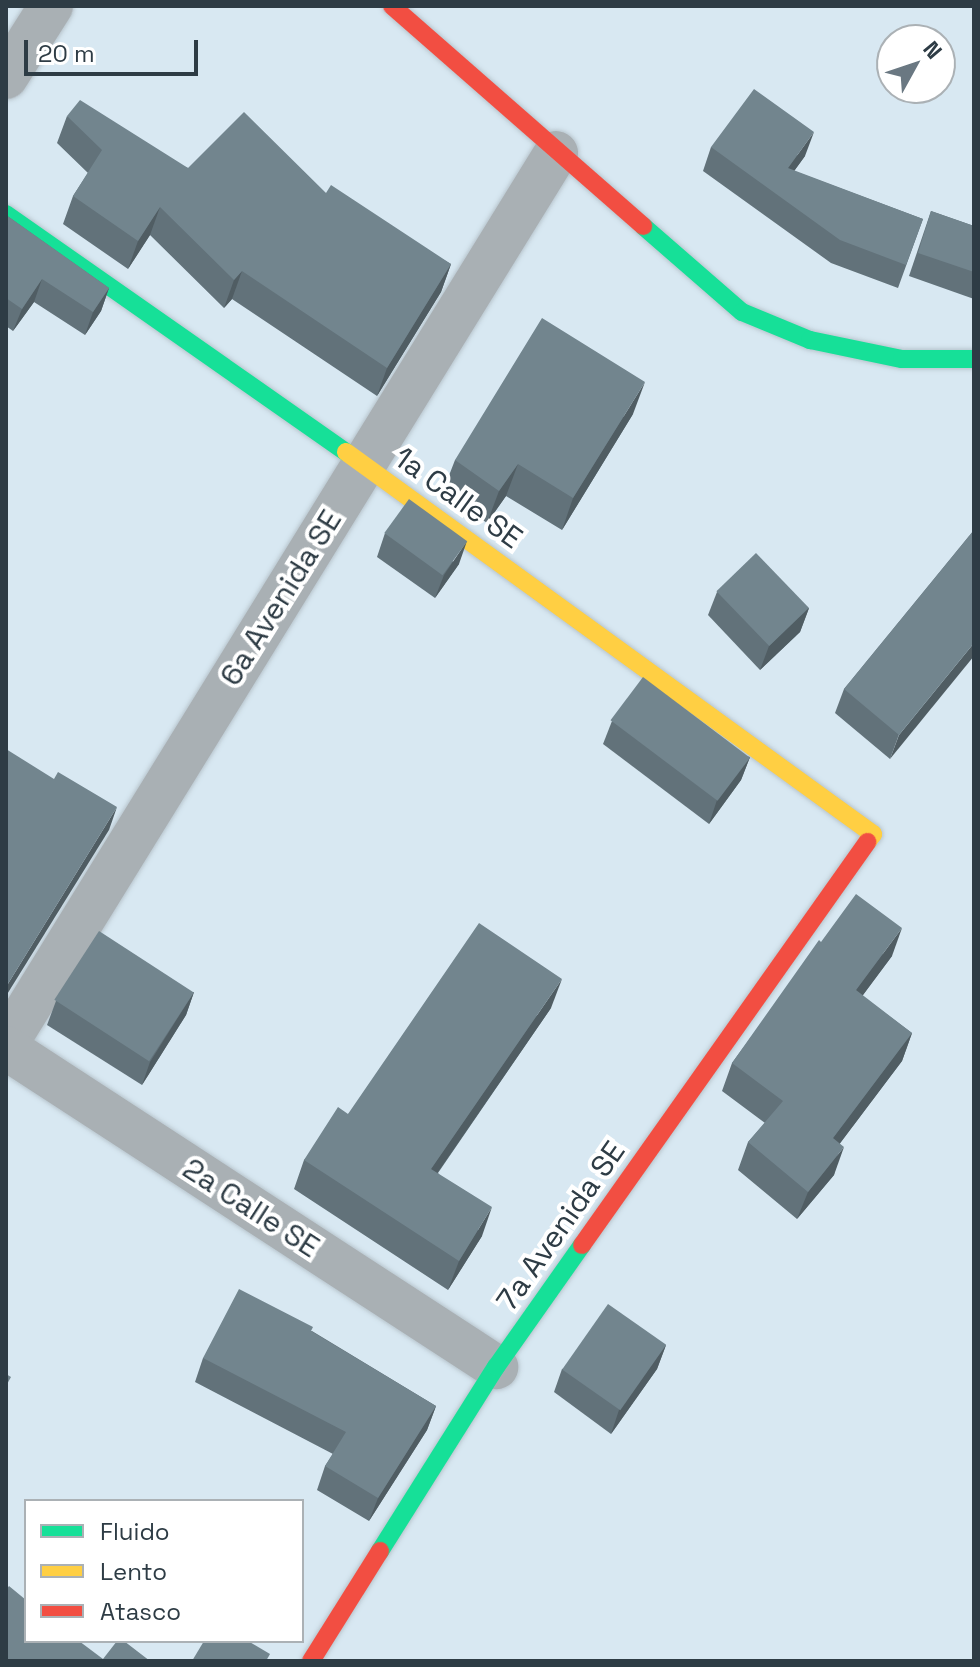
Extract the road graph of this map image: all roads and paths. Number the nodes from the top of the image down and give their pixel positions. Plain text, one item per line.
1 (51, 6) edge
2 (392, 6) edge
3 (6, 77) edge
4 (556, 153) junction
5 (6, 214) edge
6 (974, 359) edge
7 (363, 464) junction
8 (873, 834) joint
9 (6, 1046) edge
10 (496, 1367) junction
11 (311, 1661) edge

1 - 3 street
2 - 4 street
4 - 6 street
4 - 7 street, 6a Avenida SE
5 - 7 street, 1a Calle SE
7 - 8 street, 1a Calle SE
7 - 9 street, 6a Avenida SE
8 - 10 street, 7a Avenida SE
9 - 10 street, 2a Calle SE
10 - 11 street, 7a Avenida SE

